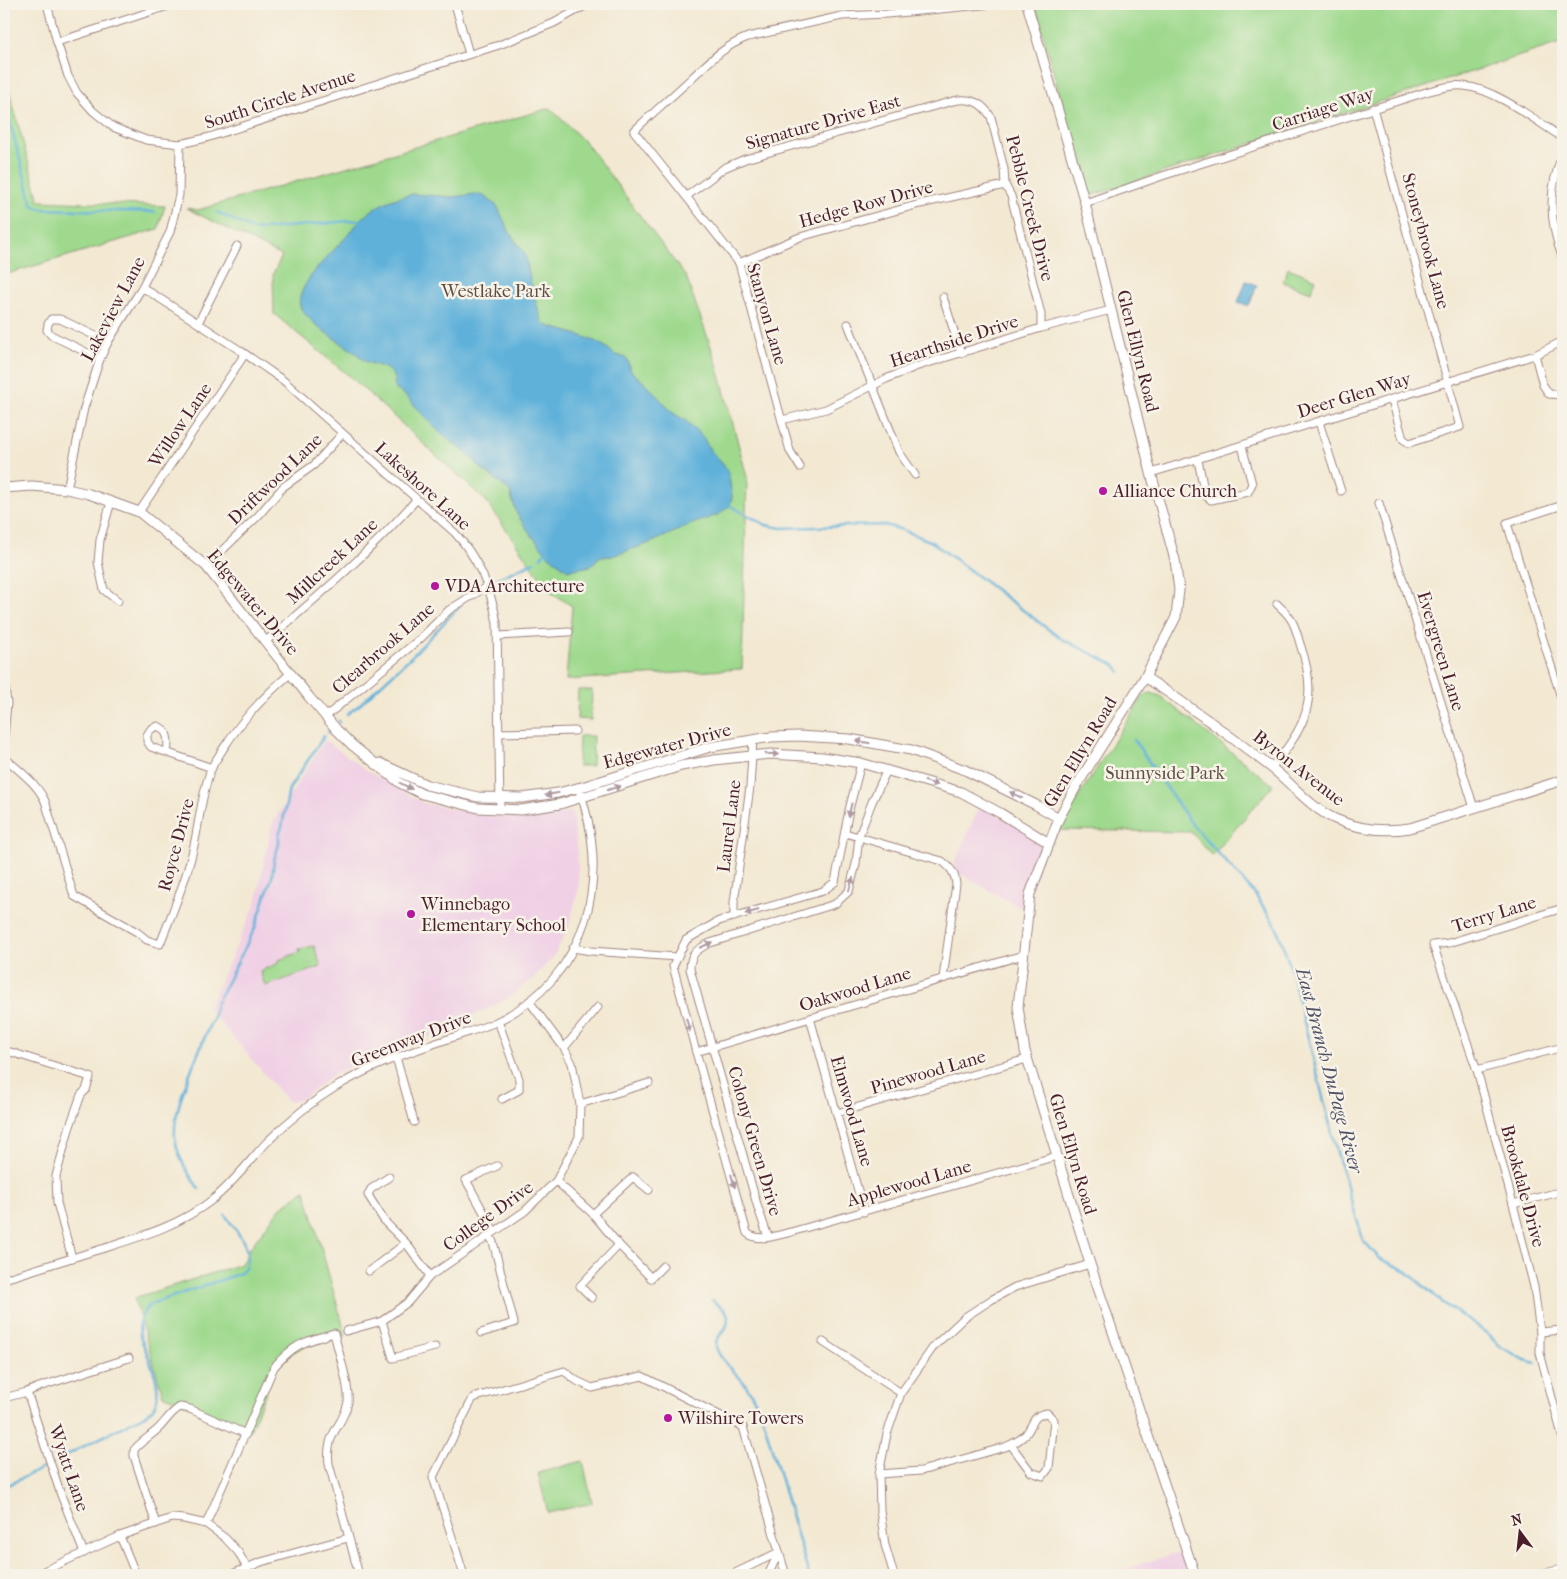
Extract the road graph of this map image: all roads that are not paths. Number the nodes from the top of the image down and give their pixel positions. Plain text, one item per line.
1 (47, 4) edge
2 (174, 4) edge
3 (455, 4) edge
4 (588, 4) edge
5 (993, 4) edge
6 (1027, 4) edge
7 (578, 6) edge
8 (57, 42) junction
9 (469, 54) junction
10 (976, 101) joint
11 (1373, 108) junction
12 (1563, 138) edge
13 (180, 144) junction
14 (1563, 154) edge
15 (1005, 185) junction
16 (687, 196) junction
17 (1085, 204) junction
18 (237, 246) dead end
19 (1563, 259) edge
20 (738, 263) junction
21 (142, 287) junction
22 (943, 297) dead end
23 (1111, 310) junction
24 (198, 323) junction
25 (848, 324) dead end
26 (1041, 328) junction
27 (1563, 341) edge
28 (108, 342) junction
29 (961, 353) junction
30 (245, 354) junction
31 (1535, 355) junction
32 (100, 359) junction
33 (1448, 382) junction
34 (873, 386) junction
35 (1563, 395) edge
36 (1392, 400) junction
37 (782, 420) junction
38 (1319, 422) junction
39 (342, 434) junction
40 (1242, 446) junction
41 (1198, 460) junction
42 (800, 467) dead end
43 (1151, 473) junction
44 (915, 475) dead end
45 (4, 488) edge
46 (67, 489) junction
47 (1341, 491) dead end
48 (416, 500) junction
49 (112, 502) junction
50 (1379, 502) dead end
51 (1563, 505) edge
52 (139, 512) junction
53 (206, 566) junction
54 (486, 587) junction
55 (118, 601) dead end
56 (1277, 604) dead end
57 (569, 632) dead end
58 (498, 636) junction
59 (266, 641) junction
60 (291, 673) junction
61 (1145, 677) junction
62 (4, 680) edge
63 (1563, 704) edge
64 (325, 717) junction
65 (575, 731) dead end
66 (498, 733) junction
67 (4, 738) edge
68 (753, 740) junction
69 (167, 752) dead end
70 (752, 755) junction
71 (4, 757) edge
72 (367, 757) junction
73 (862, 763) junction
74 (212, 768) junction
75 (1271, 768) junction
76 (887, 770) junction
77 (1563, 780) edge
78 (578, 787) junction
79 (499, 798) junction
80 (582, 798) junction
81 (1474, 808) junction
82 (500, 809) junction
83 (1059, 818) junction
84 (845, 833) junction
85 (859, 836) junction
86 (1049, 843) junction
87 (1563, 908) edge
88 (734, 916) junction
89 (1433, 945) joint
90 (573, 948) junction
91 (1023, 955) junction
92 (677, 957) junction
93 (944, 978) junction
94 (529, 1001) junction
95 (598, 1007) dead end
96 (810, 1018) junction
97 (498, 1021) junction
98 (712, 1047) junction
99 (1563, 1047) edge
100 (564, 1048) junction
101 (4, 1050) edge
102 (696, 1052) junction
103 (396, 1057) junction
104 (1027, 1059) junction
105 (1477, 1070) junction
106 (649, 1083) dead end
107 (502, 1098) dead end
108 (580, 1104) junction
109 (837, 1113) junction
110 (414, 1122) dead end
111 (1057, 1156) junction
112 (497, 1166) dead end
113 (389, 1177) dead end
114 (556, 1181) junction
115 (649, 1190) dead end
116 (1563, 1191) edge
117 (1513, 1204) junction
118 (864, 1212) junction
119 (593, 1214) junction
120 (492, 1233) junction
121 (768, 1237) junction
122 (406, 1243) junction
123 (619, 1245) junction
124 (72, 1258) junction
125 (1090, 1264) junction
126 (662, 1266) dead end
127 (369, 1271) dead end
128 (430, 1276) junction
129 (4, 1279) edge
130 (592, 1298) dead end
131 (382, 1321) junction
132 (1563, 1330) edge
133 (346, 1331) dead end
134 (1540, 1332) junction
135 (481, 1333) dead end
136 (823, 1342) dead end
137 (435, 1347) dead end
138 (129, 1358) dead end
139 (28, 1392) junction
140 (901, 1393) junction
141 (4, 1398) edge
142 (246, 1434) junction
143 (1563, 1439) edge
144 (1011, 1445) junction
145 (879, 1474) junction
146 (156, 1524) junction
147 (206, 1524) junction
148 (120, 1536) junction
149 (348, 1538) junction
150 (779, 1552) junction
151 (84, 1553) junction
152 (1563, 1570) edge
153 (248, 1572) edge
154 (36, 1575) edge
155 (136, 1575) edge
156 (230, 1575) edge
157 (359, 1575) edge
158 (464, 1575) edge
159 (731, 1575) edge
160 (768, 1575) edge
161 (786, 1575) edge
162 (894, 1575) edge
163 (1195, 1575) edge
164 (1540, 1575) edge

1 - 8 street, South Circle Avenue
2 - 8 street
3 - 9 street
4 - 7 street, South Circle Avenue
5 - 16 street, Stanyon Lane
6 - 17 street, Glen Ellyn Road
7 - 9 street, South Circle Avenue
8 - 13 street, South Circle Avenue
9 - 13 street, South Circle Avenue
10 - 15 street, Pebble Creek Drive
10 - 16 street, Signature Drive East
11 - 12 street, Carriage Way
11 - 17 street, Carriage Way
11 - 33 street, Stoneybrook Lane
13 - 21 street, Lakeview Lane
14 - 19 street
15 - 20 street, Hedge Row Drive
15 - 26 street, Pebble Creek Drive
16 - 20 street, Stanyon Lane
17 - 23 street, Glen Ellyn Road
18 - 24 street
20 - 37 street, Stanyon Lane
21 - 24 street, Lakeshore Lane
21 - 28 street, Lakeview Lane
22 - 29 street
23 - 26 street, Hearthside Drive
23 - 43 street, Glen Ellyn Road
24 - 30 street, Lakeshore Lane
25 - 34 street
26 - 29 street, Hearthside Drive
27 - 31 street, Deer Glen Way
28 - 32 street, Lakeview Lane
28 - 32 street
29 - 34 street, Hearthside Drive
30 - 39 street, Lakeshore Lane
30 - 52 street, Willow Lane
31 - 33 street, Deer Glen Way
31 - 35 street
32 - 46 street, Lakeview Lane
33 - 36 street, Deer Glen Way
33 - 36 street, Stoneybrook Lane
34 - 37 street, Hearthside Drive
34 - 44 street
36 - 38 street, Deer Glen Way
37 - 42 street, Stanyon Lane
38 - 40 street, Deer Glen Way
38 - 47 street
39 - 48 street, Lakeshore Lane
39 - 53 street, Driftwood Lane
40 - 41 street, Deer Glen Way
40 - 41 street
41 - 43 street, Deer Glen Way
43 - 61 street, Glen Ellyn Road
45 - 46 street, Edgewater Drive
46 - 49 street, Edgewater Drive
48 - 54 street, Lakeshore Lane
48 - 59 street, Millcreek Lane
49 - 52 street, Edgewater Drive
49 - 55 street
50 - 81 street, Evergreen Lane
51 - 63 street
52 - 53 street, Edgewater Drive
53 - 59 street, Edgewater Drive
54 - 58 street, Lakeshore Lane
54 - 64 street, Clearbrook Lane
56 - 75 street
57 - 58 street
58 - 66 street, Lakeshore Lane
59 - 60 street, Edgewater Drive
60 - 64 street, Edgewater Drive
60 - 74 street, Royce Drive
61 - 75 street, Byron Avenue
61 - 83 street, Glen Ellyn Road
62 - 67 street
64 - 72 street, Edgewater Drive
65 - 66 street
66 - 79 street, Lakeshore Lane
68 - 70 street, Laurel Lane
68 - 78 street, Edgewater Drive
83 -> 68 street, Edgewater Drive
69 - 74 street
70 -> 73 street, Edgewater Drive
80 -> 70 street, Edgewater Drive
70 - 88 street, Laurel Lane
71 - 74 street, Royce Drive
72 - 79 street, Edgewater Drive
72 -> 82 street, Edgewater Drive
73 - 76 street, Edgewater Drive
73 -> 84 street
75 - 81 street, Byron Avenue
76 - 85 street, Colony Green Drive
76 -> 86 street, Edgewater Drive
77 - 81 street, Byron Avenue
78 -> 79 street, Edgewater Drive
78 - 80 street, Greenway Drive
79 - 82 street, Lakeshore Lane
80 - 82 street, Edgewater Drive
80 - 90 street, Greenway Drive
83 - 86 street, Glen Ellyn Road
84 - 85 street
84 -> 88 street
85 - 93 street
98 -> 85 street, Colony Green Drive
86 - 91 street, Glen Ellyn Road
87 - 89 street, Terry Lane
88 - 92 street
89 - 105 street, Brookdale Drive
90 - 92 street
90 - 94 street, Greenway Drive
91 - 93 street, Oakwood Lane
91 - 104 street, Glen Ellyn Road
92 -> 102 street, Colony Green Drive
93 - 96 street, Oakwood Lane
94 - 97 street, Greenway Drive
94 - 100 street, College Drive
95 - 100 street
96 - 98 street, Oakwood Lane
96 - 109 street, Elmwood Lane
97 - 103 street, Greenway Drive
97 - 107 street
98 - 102 street, Oakwood Lane
98 - 121 street, Colony Green Drive
99 - 105 street
100 - 108 street, College Drive
101 - 124 street
102 -> 121 street, Colony Green Drive
103 - 110 street
103 - 124 street, Greenway Drive
104 - 109 street, Pinewood Lane
104 - 111 street, Glen Ellyn Road
105 - 117 street, Brookdale Drive
106 - 108 street
108 - 114 street, College Drive
109 - 118 street, Elmwood Lane
111 - 118 street, Applewood Lane
111 - 125 street, Glen Ellyn Road
112 - 120 street
113 - 122 street
114 - 119 street
114 - 120 street, College Drive
115 - 119 street
116 - 117 street
117 - 134 street, Brookdale Drive
118 - 121 street, Applewood Lane
119 - 123 street
120 - 128 street, College Drive
120 - 135 street
122 - 127 street
122 - 128 street
123 - 126 street
123 - 130 street
124 - 129 street, Greenway Drive
125 - 140 street
125 - 163 street, Glen Ellyn Road
128 - 131 street, College Drive
131 - 133 street, College Drive
131 - 137 street
132 - 134 street
134 - 143 street, Brookdale Drive
136 - 140 street
138 - 139 street
139 - 141 street
139 - 151 street, Wyatt Lane
140 - 145 street
142 - 146 street
142 - 147 street
142 - 149 street
144 - 144 street
144 - 145 street
145 - 162 street
146 - 147 street
146 - 148 street
147 - 153 street
148 - 151 street
148 - 155 street
149 - 153 street
149 - 157 street
150 - 158 street
150 - 159 street
150 - 160 street
150 - 161 street
151 - 154 street
152 - 164 street
153 - 156 street

